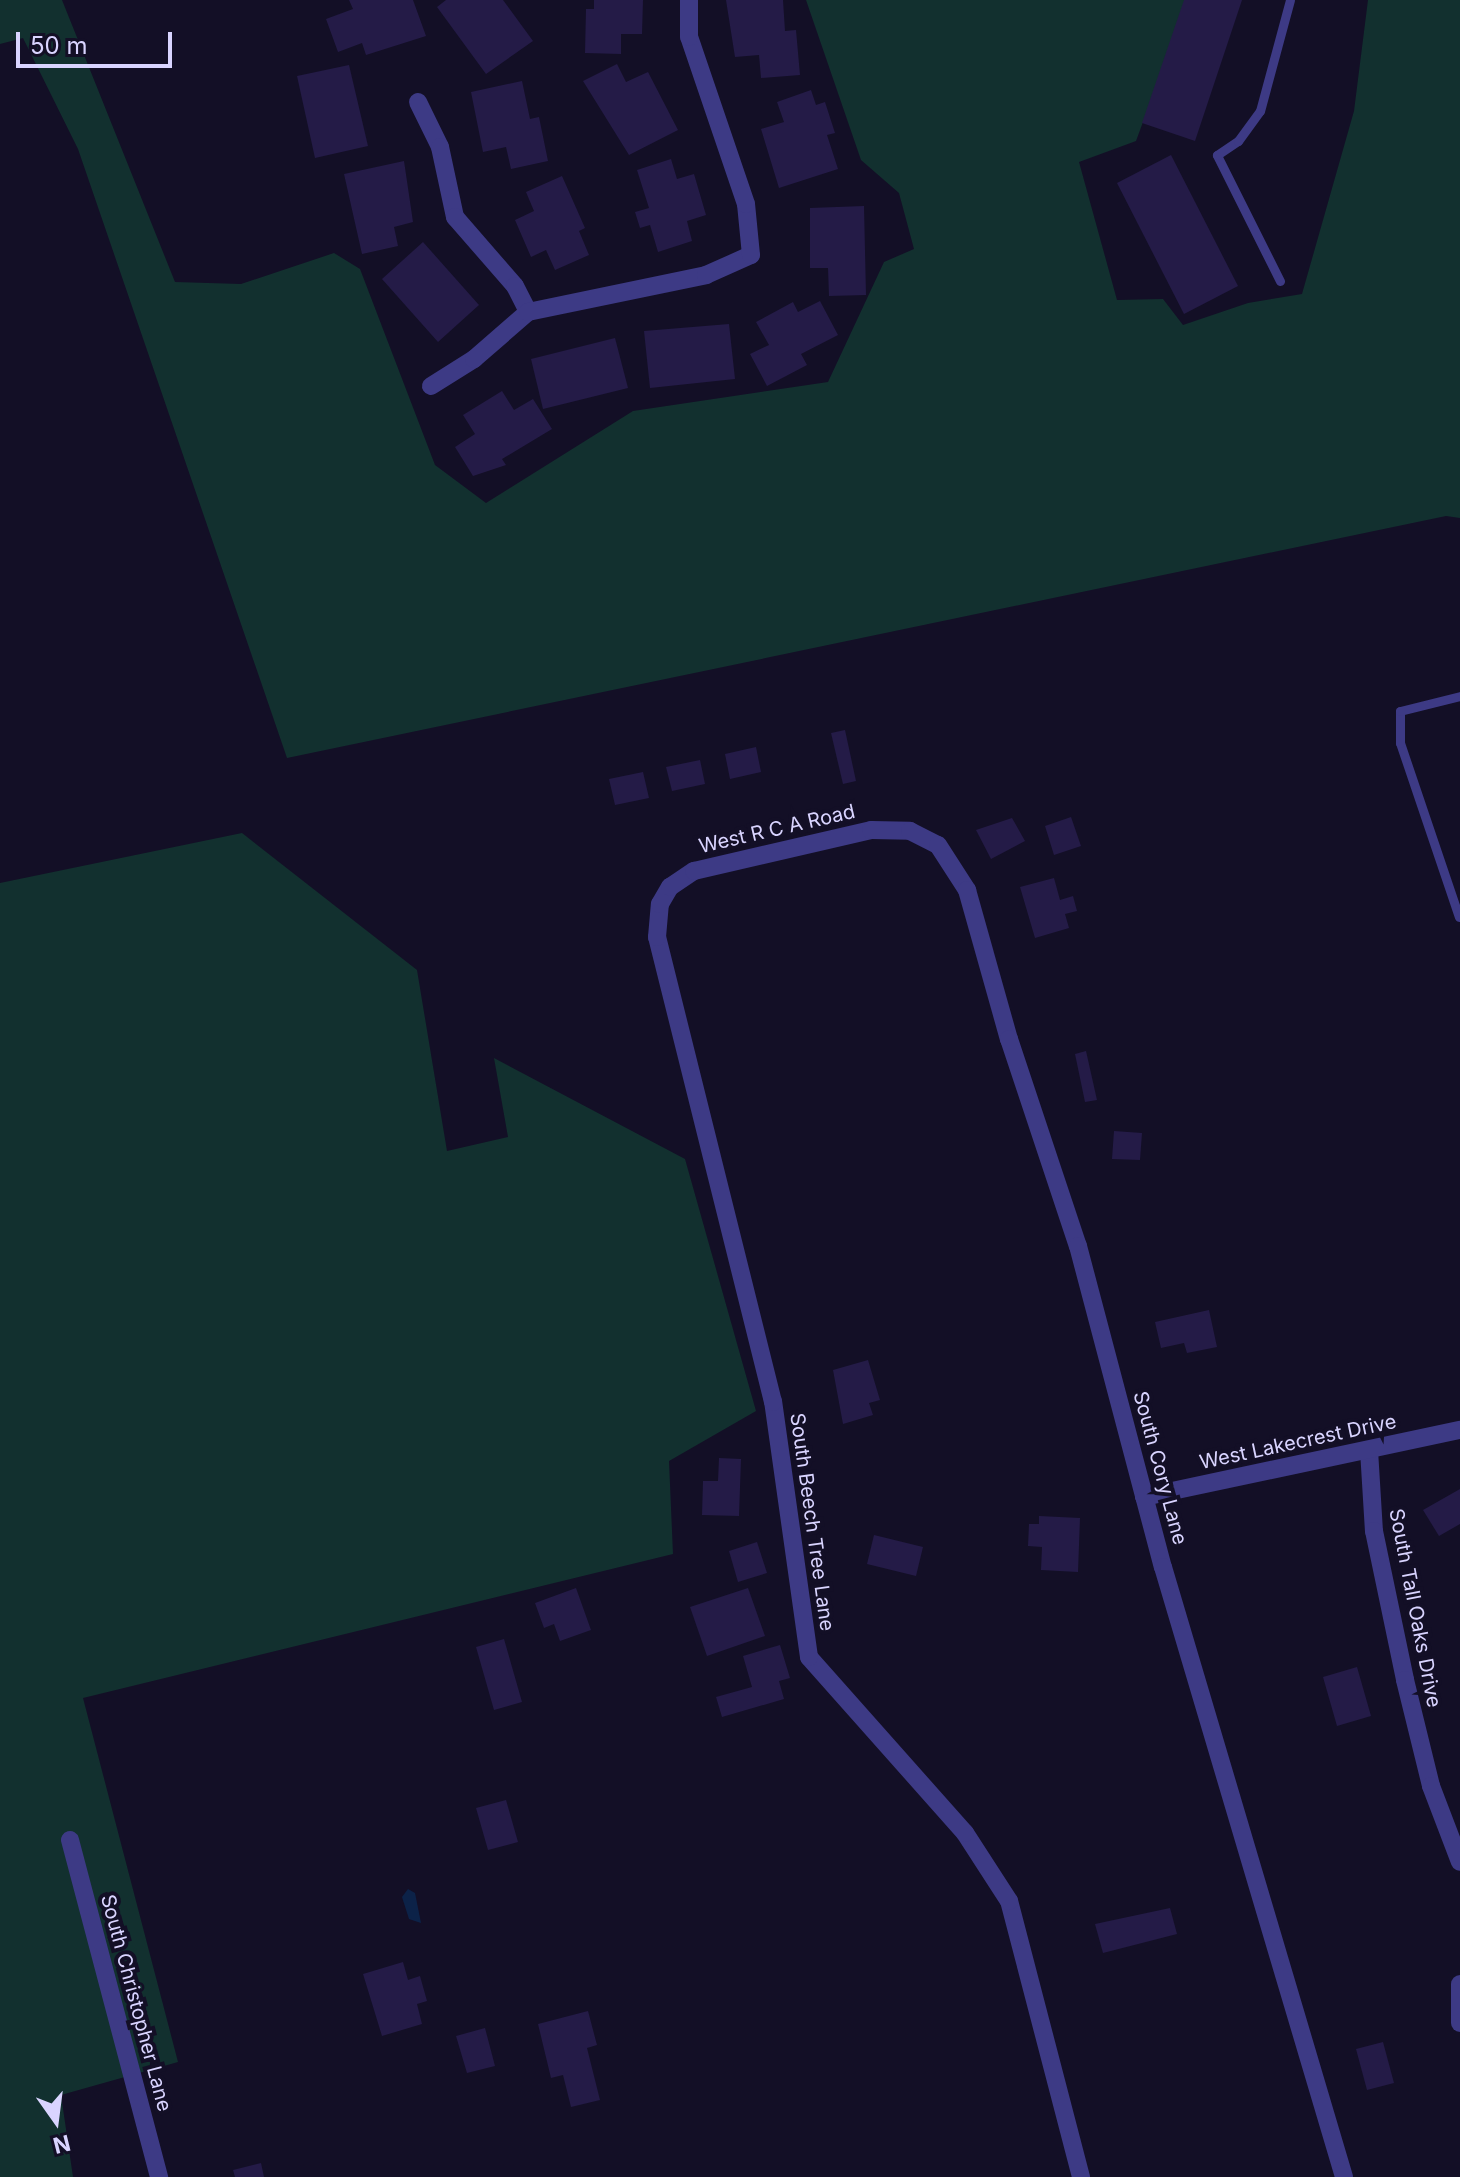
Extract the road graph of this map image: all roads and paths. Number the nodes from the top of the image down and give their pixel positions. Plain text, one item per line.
1 (689, 0) edge
2 (1290, 0) edge
3 (418, 102) dead end
4 (1280, 281) dead end
5 (528, 312) junction
6 (431, 386) dead end
7 (1460, 696) edge
8 (871, 830) joint
9 (694, 871) joint
10 (1459, 917) edge
11 (1460, 1430) edge
12 (1369, 1450) junction
13 (1144, 1497) junction
14 (70, 1840) dead end
15 (1460, 1862) edge
16 (1460, 1984) edge
17 (1460, 2023) edge
18 (159, 2177) edge
19 (1081, 2177) edge
20 (1344, 2177) edge

1 - 5 street
2 - 4 lane
3 - 5 street
5 - 6 street
7 - 10 lane
8 - 9 street, West R C A Road
8 - 13 street, South Cory Lane
9 - 19 street, South Beech Tree Lane
11 - 12 street, West Lakecrest Drive
12 - 13 street, West Lakecrest Drive
12 - 15 street, South Tall Oaks Drive
13 - 20 street, South Cory Lane
14 - 18 street, South Christopher Lane
16 - 17 street

